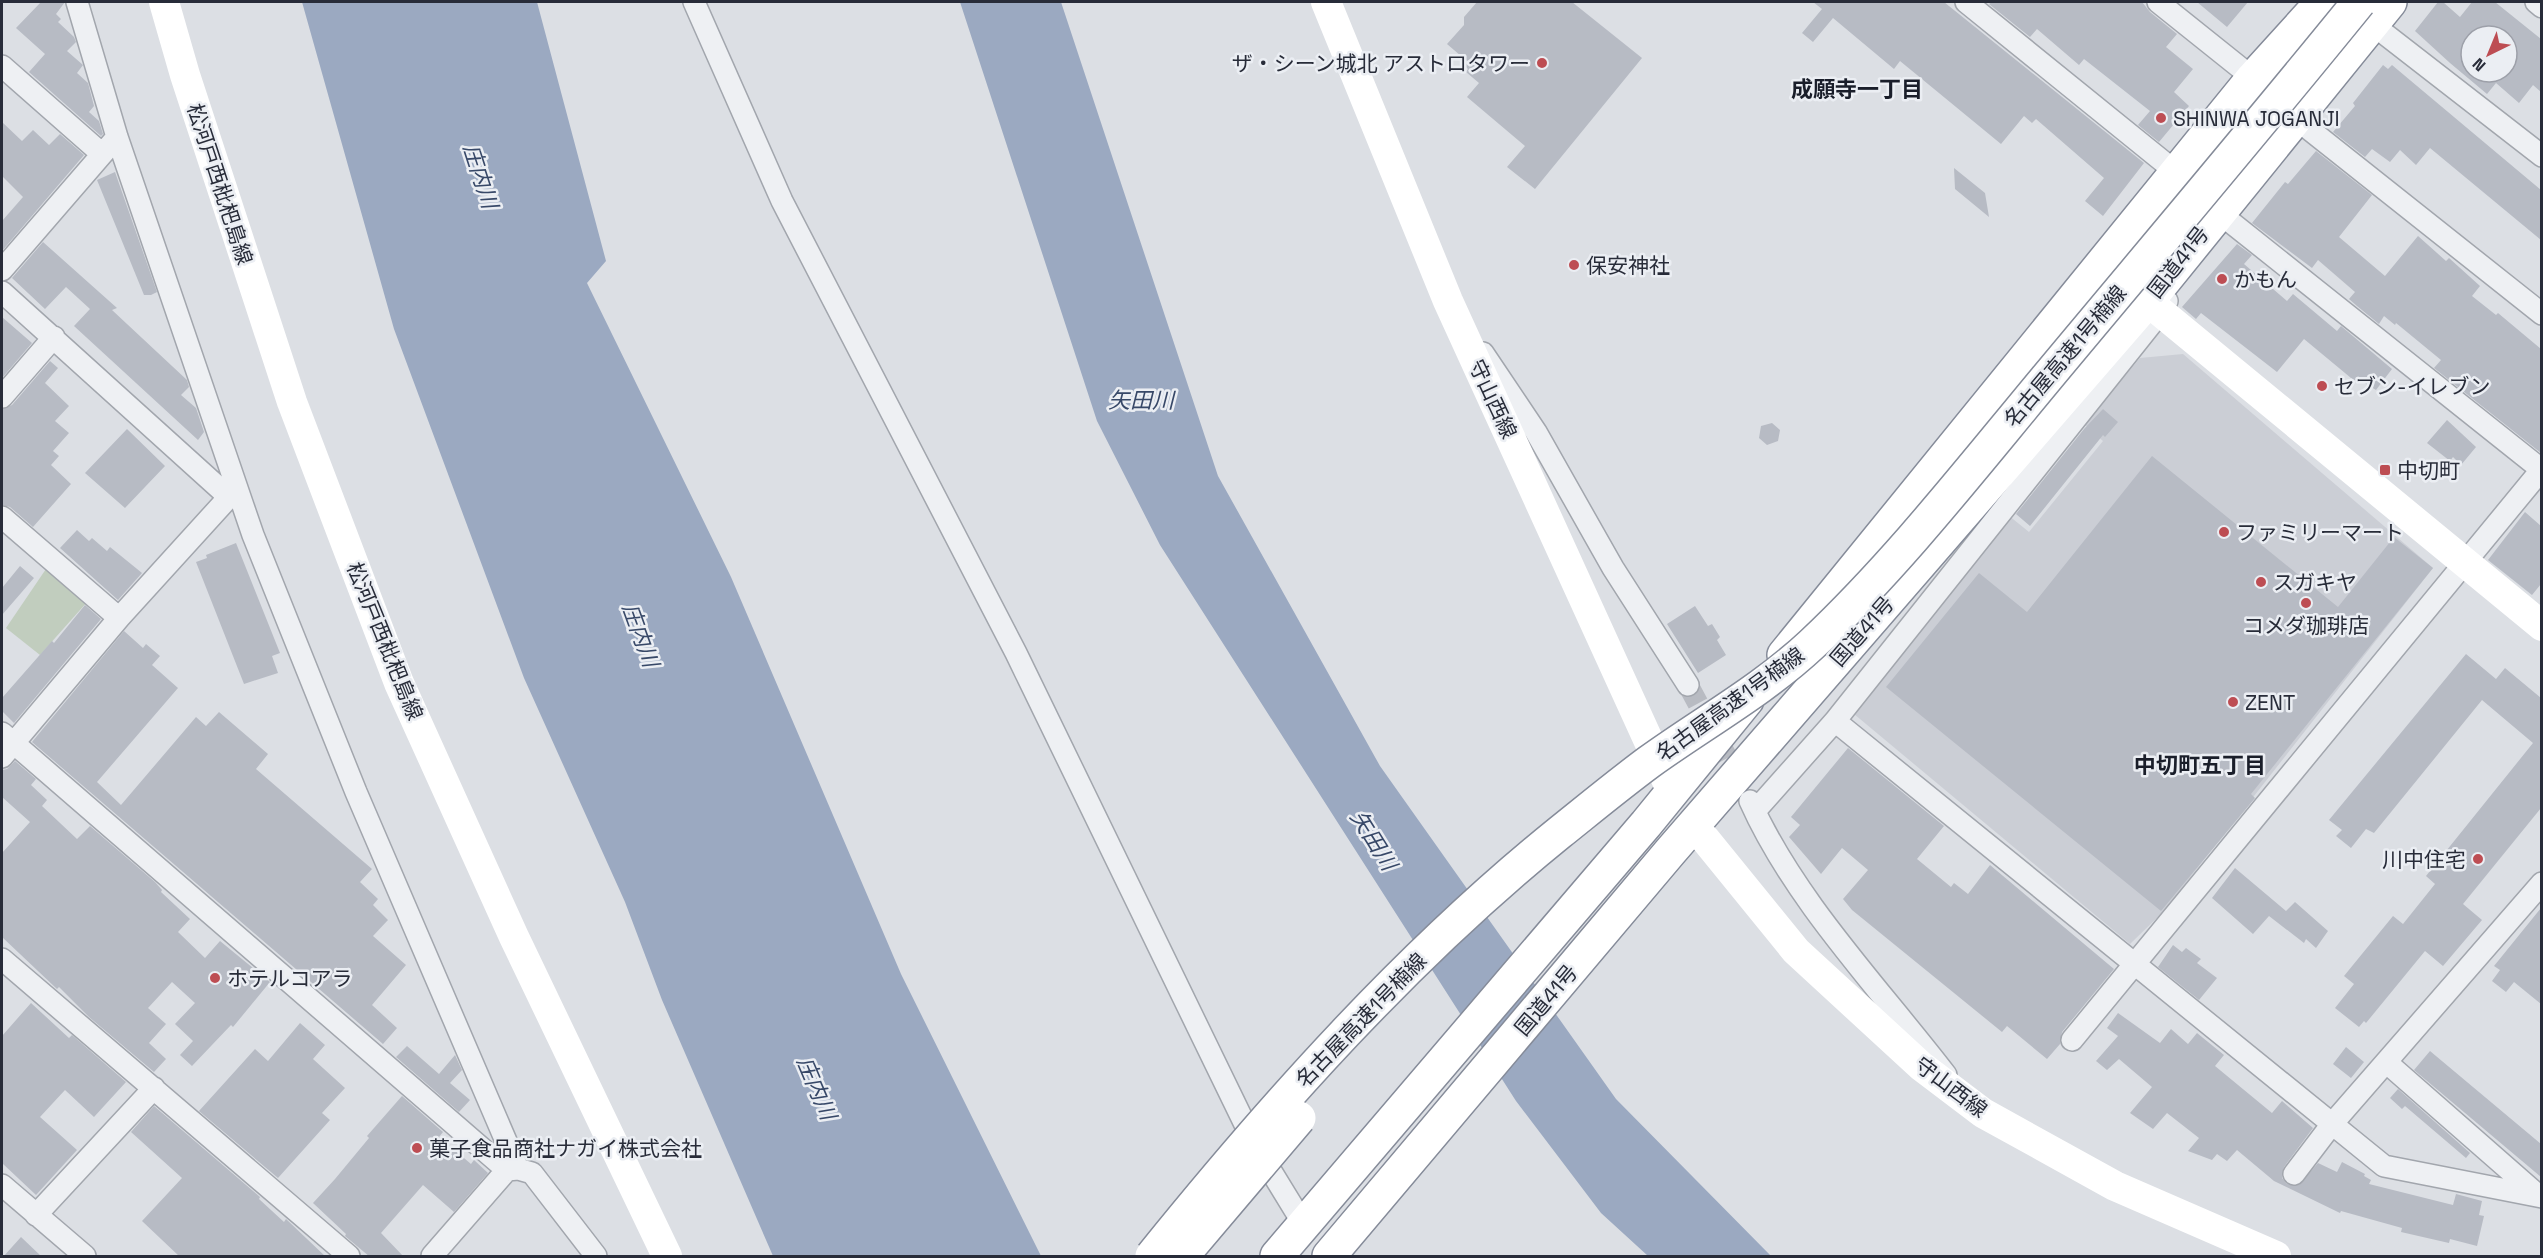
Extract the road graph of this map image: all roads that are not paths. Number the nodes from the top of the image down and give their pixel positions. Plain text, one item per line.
1 (77, 2) edge
2 (164, 2) edge
3 (693, 2) edge
4 (1326, 2) edge
5 (1966, 2) edge
6 (2158, 2) edge
7 (2322, 2) edge
8 (2536, 2) edge
9 (2373, 7) edge
10 (2541, 7) edge
11 (2, 66) edge
12 (2253, 78) junction
13 (2295, 118) junction
14 (117, 137) junction
15 (102, 154) junction
16 (2541, 156) edge
17 (2176, 172) junction
18 (2211, 220) junction
19 (2103, 264) junction
20 (2, 270) edge
21 (2, 291) edge
22 (1448, 301) junction
23 (2153, 308) junction
24 (2541, 314) edge
25 (54, 337) junction
26 (2, 397) edge
27 (2541, 469) edge
28 (233, 492) junction
29 (2, 517) edge
30 (2464, 562) junction
31 (119, 618) junction
32 (2541, 626) edge
33 (1688, 685) tunnel mouth
34 (1835, 721) junction
35 (5, 745) edge
36 (1672, 792) junction
37 (1692, 827) junction
38 (2541, 883) edge
39 (2, 959) edge
40 (2133, 965) junction
41 (2072, 1040) dead end
42 (2386, 1062) junction
43 (154, 1088) junction
44 (1964, 1099) junction
45 (2332, 1124) junction
46 (513, 1169) junction
47 (2294, 1174) dead end
48 (2, 1185) edge
49 (2541, 1197) edge
50 (36, 1215) junction
51 (1297, 1233) edge
52 (85, 1257) edge
53 (349, 1257) edge
54 (432, 1257) edge
55 (596, 1257) edge
56 (667, 1257) edge
57 (1152, 1257) edge
58 (1182, 1257) edge
59 (1329, 1257) edge
60 (2276, 1257) edge

1 - 14 street
2 - 56 main road, 松河戸西枇杷島線
3 - 51 street
4 - 22 main road, 守山西線
5 - 17 street
6 - 12 street
7 - 12 highway, 国道41号
8 - 10 street
9 - 13 highway, 国道41号
9 - 16 street
9 - 57 highway, 名古屋高速1号楠線, bridge
9 - 58 highway, 名古屋高速1号楠線, bridge
11 - 15 street
12 - 17 highway, 国道41号
13 - 18 highway, 国道41号
13 - 24 street
14 - 15 street
14 - 28 street
15 - 20 street
17 - 19 highway, 国道41号
18 - 23 highway, 国道41号
18 - 27 street
19 - 23 main road
19 - 36 highway, 国道41号
21 - 25 street
22 - 33 street
22 - 36 main road, 守山西線
23 - 30 main road
23 - 34 street
23 - 37 highway, 国道41号
25 - 26 street
25 - 28 street
27 - 30 street
28 - 31 street
28 - 46 street
29 - 31 street
30 - 32 main road
30 - 40 street
31 - 35 street
34 - 40 street
34 - 44 street
35 - 46 street
36 - 51 highway, 国道41号
37 - 44 main road, 守山西線
37 - 59 highway, 国道41号
38 - 42 street
39 - 43 street
40 - 41 street
40 - 45 street
42 - 45 street
42 - 49 street
43 - 50 street
43 - 53 street
44 - 60 main road, 守山西線
45 - 47 street
45 - 49 street
46 - 54 street
46 - 55 street
48 - 50 street
50 - 52 street

